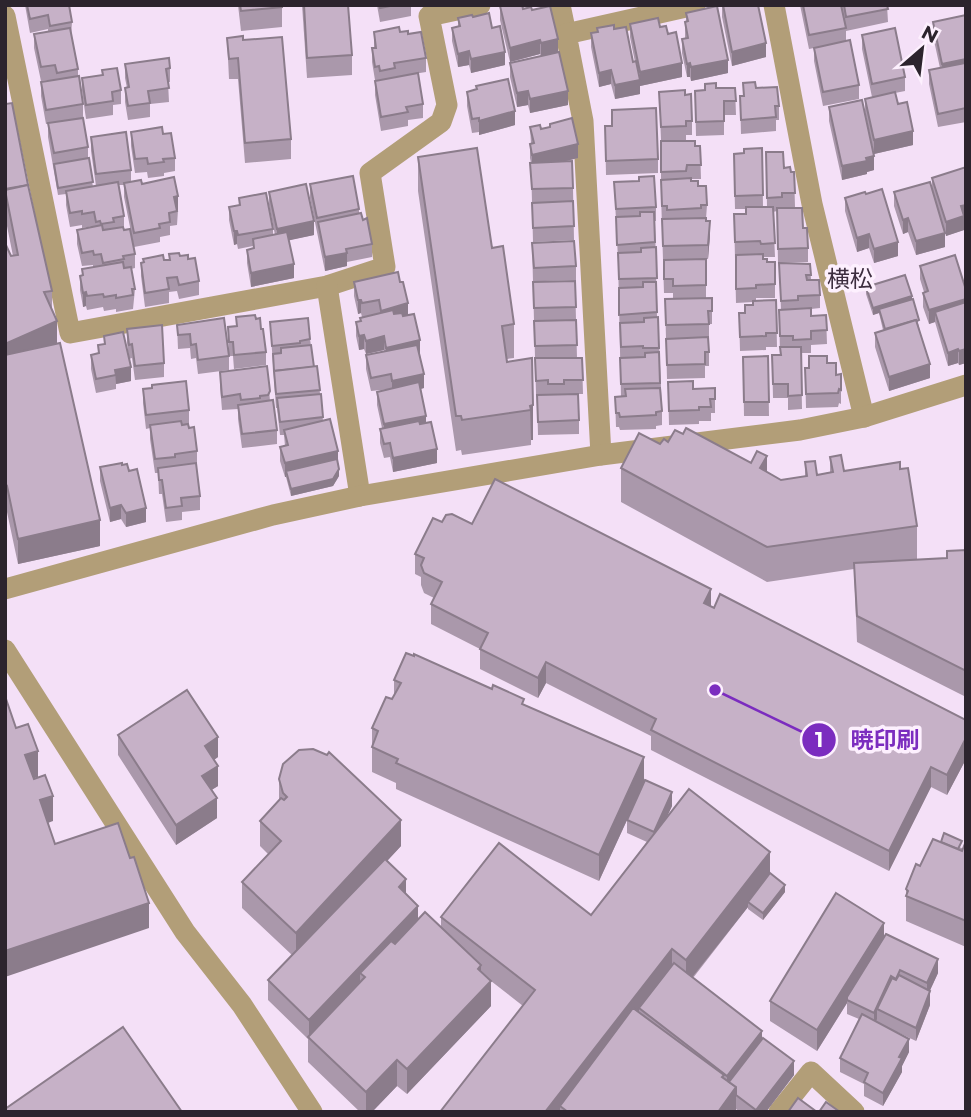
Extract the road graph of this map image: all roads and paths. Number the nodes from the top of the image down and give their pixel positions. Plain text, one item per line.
1 (480, 5) edge
2 (560, 5) edge
3 (695, 5) edge
4 (774, 5) edge
5 (5, 16) edge
6 (566, 34) junction
7 (327, 286) junction
8 (966, 385) edge
9 (864, 417) junction
10 (601, 455) junction
11 (360, 496) junction
12 (5, 589) edge
13 (5, 650) edge
14 (312, 1112) edge
15 (779, 1112) edge
16 (853, 1112) edge

1 - 7 street
2 - 6 street
3 - 6 street
4 - 9 street
5 - 7 street
6 - 10 street
7 - 11 street
8 - 9 street
9 - 10 street
10 - 11 street
11 - 12 street
13 - 14 street
15 - 16 street

